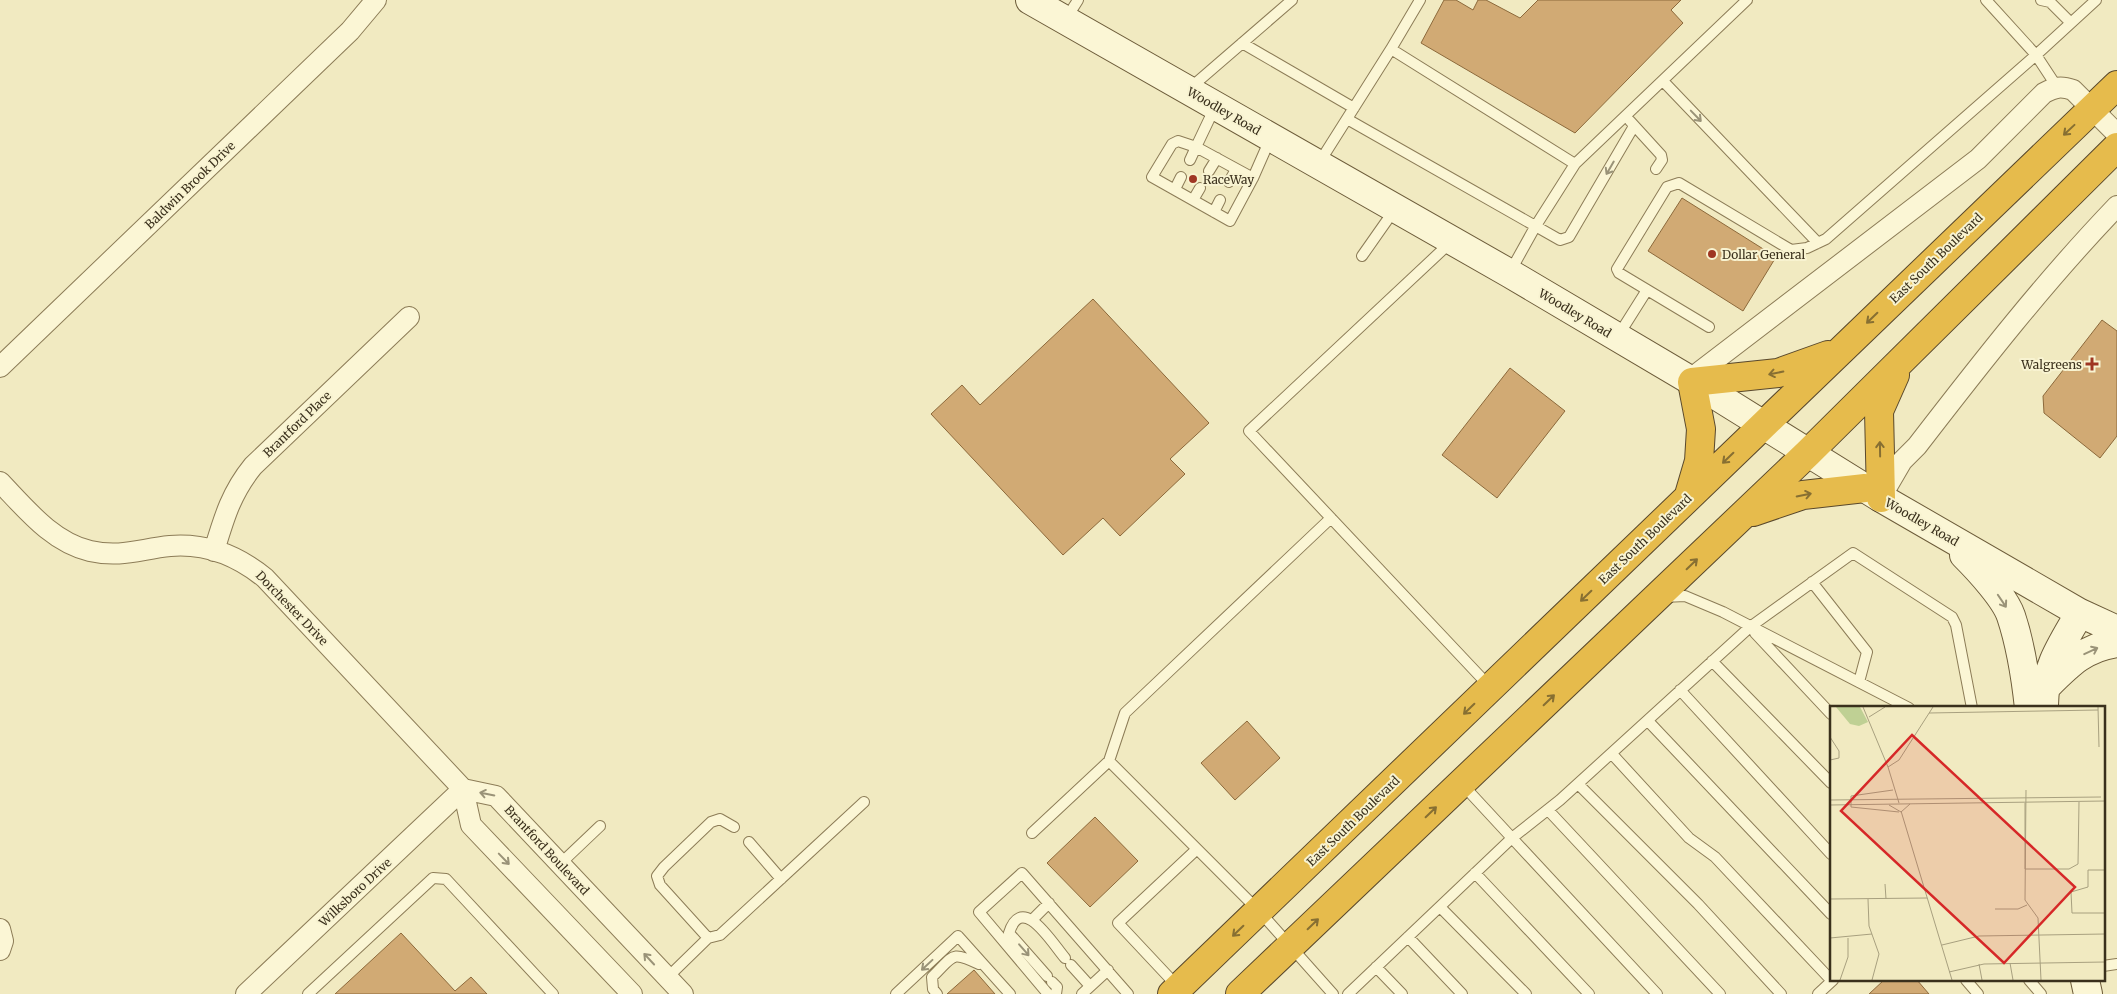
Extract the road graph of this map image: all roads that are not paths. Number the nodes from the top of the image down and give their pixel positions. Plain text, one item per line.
1 (376, 0) edge
2 (1292, 0) edge
3 (1420, 0) edge
4 (1747, 0) edge
5 (1986, 0) edge
6 (2041, 0) edge
7 (2096, 0) edge
8 (1039, 2) edge
9 (1072, 10) edge
10 (2071, 23) junction
11 (1242, 43) junction
12 (1391, 50) junction
13 (2036, 55) junction
14 (1663, 81) junction
15 (2117, 85) edge
16 (2057, 87) junction
17 (1188, 90) junction
18 (1216, 106) junction
19 (1354, 108) junction
20 (2092, 109) junction
21 (1626, 116) junction
22 (1347, 119) junction
23 (1634, 126) junction
24 (2117, 134) edge
25 (1271, 137) junction
26 (1196, 147) junction
27 (2117, 147) edge
28 (1217, 158) junction
29 (1190, 160) dead end
30 (1318, 164) junction
31 (1575, 164) junction
32 (1236, 169) junction
33 (1656, 169) dead end
34 (1209, 171) dead end
35 (1181, 177) dead end
36 (1253, 178) junction
37 (1229, 182) dead end
38 (1200, 188) dead end
39 (1175, 189) junction
40 (1193, 200) junction
41 (1220, 200) dead end
42 (2117, 206) edge
43 (1395, 208) junction
44 (1214, 212) junction
45 (1535, 227) junction
46 (1452, 240) junction
47 (1818, 243) junction
48 (1362, 256) dead end
49 (1509, 273) junction
50 (1647, 290) junction
51 (409, 316) dead end
52 (1709, 327) dead end
53 (1617, 338) junction
54 (1838, 351) junction
55 (1901, 360) junction
56 (0, 367) edge
57 (1691, 381) junction
58 (1762, 424) junction
59 (1808, 453) junction
60 (0, 482) edge
61 (1873, 493) junction
62 (1689, 496) junction
63 (1742, 516) junction
64 (1331, 518) junction
65 (1948, 537) junction
66 (214, 551) junction
67 (1812, 582) junction
68 (1657, 597) junction
69 (2080, 612) junction
70 (1750, 627) junction
71 (2117, 630) edge
72 (2117, 643) edge
73 (1712, 662) junction
74 (1859, 682) junction
75 (1491, 688) junction
76 (1680, 690) junction
77 (2039, 702) edge
78 (1905, 706) edge
79 (1972, 706) edge
80 (1830, 713) edge
81 (1648, 721) junction
82 (1612, 754) junction
83 (1109, 761) junction
84 (1830, 781) edge
85 (1461, 783) junction
86 (1578, 784) junction
87 (463, 789) junction
88 (864, 802) dead end
89 (1548, 810) junction
90 (600, 826) dead end
91 (734, 826) dead end
92 (1032, 833) dead end
93 (1512, 838) junction
94 (749, 842) dead end
95 (1197, 849) junction
96 (1830, 853) edge
97 (560, 864) junction
98 (1475, 873) junction
99 (781, 879) junction
100 (1049, 904) junction
101 (1440, 906) junction
102 (1259, 911) junction
103 (1830, 913) edge
104 (1033, 920) junction
105 (0, 929) edge
106 (1408, 937) junction
107 (708, 938) junction
108 (1290, 947) junction
109 (0, 950) edge
110 (2117, 964) edge
111 (985, 966) junction
112 (2104, 966) edge
113 (1376, 967) junction
114 (1108, 970) junction
115 (668, 978) junction
116 (1830, 978) edge
117 (1830, 982) edge
118 (1968, 982) edge
119 (2031, 982) edge
120 (1090, 986) junction
121 (1175, 991) edge
122 (246, 994) edge
123 (308, 994) edge
124 (554, 994) edge
125 (632, 994) edge
126 (682, 994) edge
127 (896, 994) edge
128 (937, 994) edge
129 (1010, 994) edge
130 (1048, 994) edge
131 (1056, 994) edge
132 (1082, 994) edge
133 (1128, 994) edge
134 (1240, 994) edge
135 (1334, 994) edge
136 (1348, 994) edge
137 (1402, 994) edge
138 (1462, 994) edge
139 (1526, 994) edge
140 (1589, 994) edge
141 (1656, 994) edge
142 (1720, 994) edge
143 (1781, 994) edge
144 (1818, 994) edge
145 (1978, 994) edge
146 (2041, 994) edge

1 - 56 street, Baldwin Brook Drive
2 - 11 lane
3 - 12 lane
4 - 14 lane
5 - 13 lane
6 - 10 lane
7 - 10 lane
8 - 9 street, Woodley Road
9 - 17 street, Woodley Road
10 - 13 lane
11 - 17 lane
11 - 19 lane
12 - 19 lane
12 - 31 lane
13 - 16 lane
13 - 47 lane
14 - 21 lane
14 -> 47 lane
15 - 20 highway, East South Boulevard
16 - 20 street
16 - 57 street
17 - 18 street, Woodley Road
18 - 25 street, Woodley Road
18 - 26 lane
19 - 22 lane
20 - 24 street
20 -> 54 highway, East South Boulevard
21 - 23 lane
21 - 31 lane
22 - 30 lane
22 - 45 lane
23 - 33 lane
23 -> 45 lane
25 - 30 street, Woodley Road
25 - 36 lane
26 - 28 lane
26 - 29 lane
26 - 39 lane
27 - 55 highway
28 - 32 lane
28 - 34 lane
30 - 43 street, Woodley Road
31 - 45 lane
32 - 36 lane
32 - 37 lane
35 - 39 lane
36 - 44 lane
38 - 40 lane
39 - 40 lane
40 - 44 lane
41 - 44 lane
42 - 61 street
43 - 46 street, Woodley Road
43 - 48 lane
45 - 49 lane
46 - 49 street, Woodley Road
46 - 64 lane
47 - 50 lane
49 - 53 street, Woodley Road
50 - 52 lane
50 - 53 lane
51 - 66 street, Brantford Place
53 - 57 street, Woodley Road
54 -> 57 highway
54 - 58 highway, East South Boulevard
55 - 59 highway
61 -> 55 highway
57 - 58 street, Woodley Road
57 - 62 highway
58 - 59 street, Woodley Road
58 -> 62 highway, East South Boulevard
59 - 61 street, Woodley Road
59 - 63 highway
60 - 66 street, Dorchester Drive
63 -> 61 highway
61 - 65 street, Woodley Road
62 -> 75 highway, East South Boulevard
68 -> 63 highway
64 - 75 lane
64 - 83 lane
65 - 69 street, Woodley Road
65 -> 77 street
66 - 87 street, Dorchester Drive
67 - 70 lane
67 - 74 lane
67 - 79 lane
68 - 70 lane
85 -> 68 highway
69 - 71 street, Woodley Road
69 - 77 street
70 - 73 lane
70 - 74 lane
70 - 80 lane
77 -> 72 street
73 - 76 lane
73 - 84 lane
74 - 78 lane
75 -> 102 highway, East South Boulevard
76 - 81 lane
76 - 96 lane
81 - 82 lane
81 - 103 lane
82 - 86 lane
82 - 116 lane
83 - 92 lane
83 - 95 lane
85 - 93 lane
108 -> 85 highway
86 - 89 lane
86 - 143 lane
97 -> 87 street, Brantford Boulevard
87 - 122 street, Wilksboro Drive
87 -> 125 street
88 - 99 lane
89 - 93 lane
89 - 142 lane
90 - 97 lane
91 - 107 lane
93 - 98 lane
93 - 141 lane
94 - 99 lane
95 - 102 lane
95 - 121 lane
115 -> 97 street, Brantford Boulevard
98 - 101 lane
98 - 140 lane
99 - 107 lane
100 - 104 lane
100 - 114 lane
100 - 130 lane
101 - 106 lane
101 - 139 lane
102 - 108 lane
102 -> 121 highway, East South Boulevard
104 - 120 lane
104 -> 131 lane
105 - 109 street
106 - 113 lane
106 - 138 lane
107 - 115 lane
108 - 134 highway
108 - 135 lane
110 - 112 lane
111 -> 127 lane
111 - 128 lane
111 - 129 lane
113 - 136 lane
113 - 137 lane
114 - 120 lane
114 - 133 lane
115 - 126 street, Brantford Boulevard
117 - 144 lane
118 - 145 lane
119 - 146 lane
120 - 132 lane
123 - 124 lane

